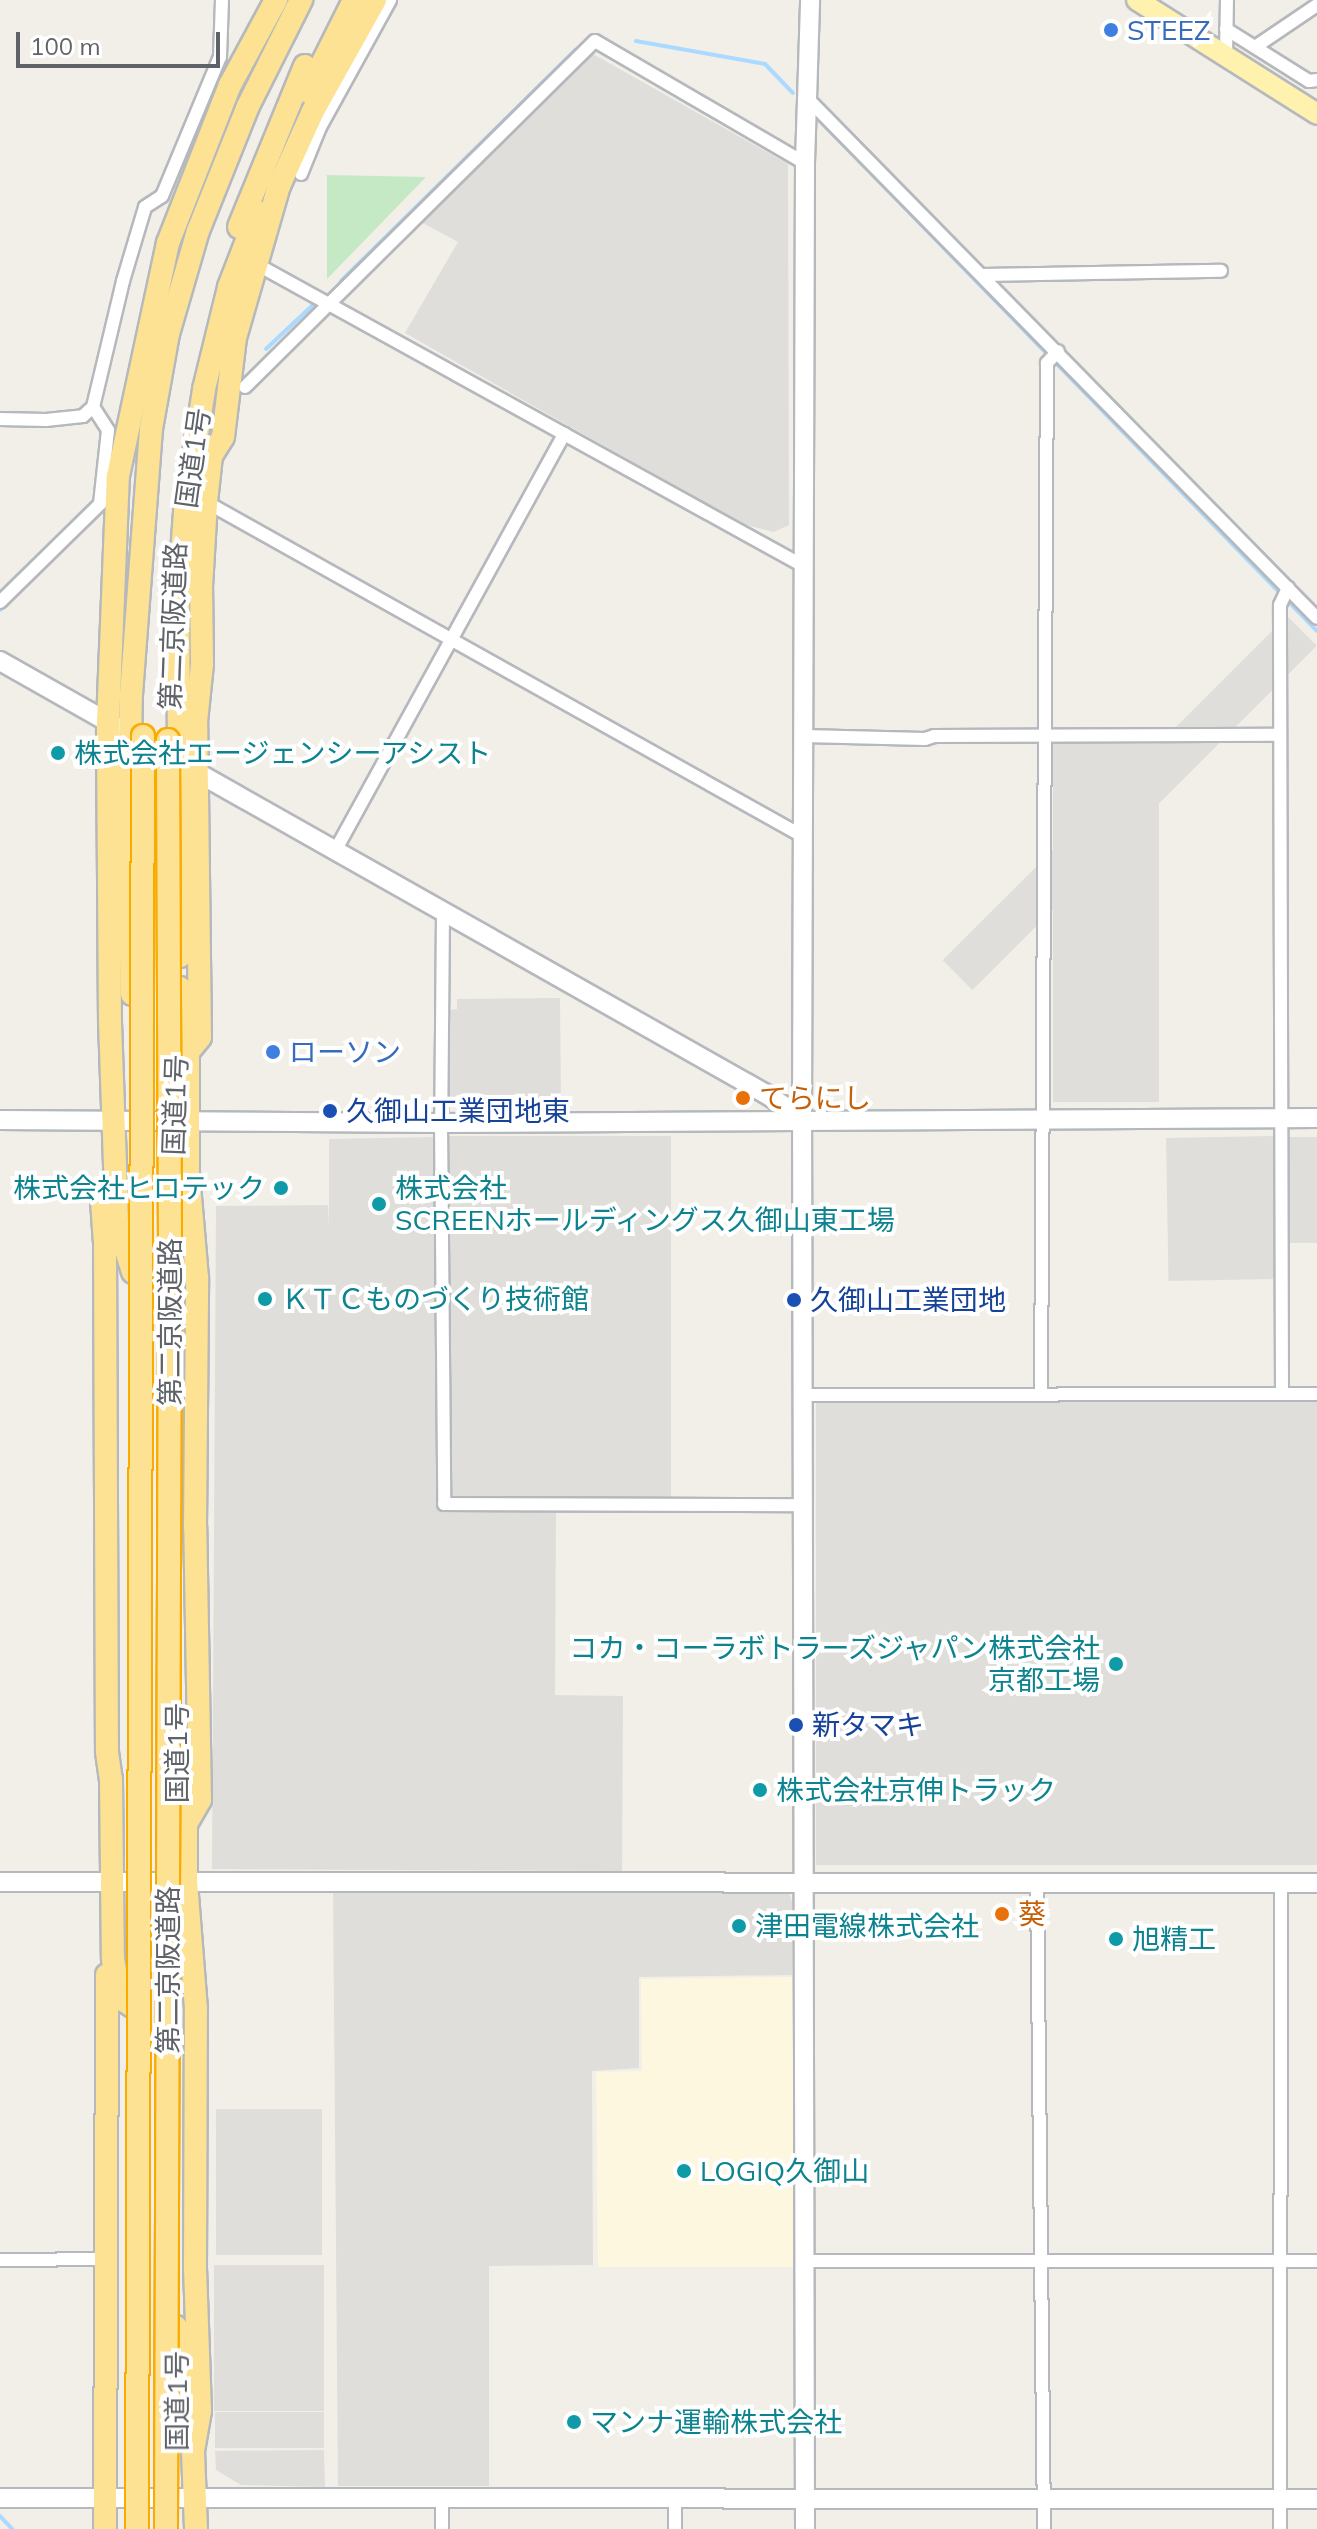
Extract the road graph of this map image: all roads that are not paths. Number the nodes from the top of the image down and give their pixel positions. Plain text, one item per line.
1 (222, 0) edge
2 (276, 0) edge
3 (301, 0) edge
4 (310, 0) edge
5 (340, 0) edge
6 (354, 0) edge
7 (375, 0) edge
8 (390, 0) edge
9 (810, 0) edge
10 (1137, 0) edge
11 (1227, 0) edge
12 (1317, 5) edge
13 (1226, 29) junction
14 (1255, 47) junction
15 (1226, 56) junction
16 (1317, 80) edge
17 (807, 98) junction
18 (1317, 114) edge
19 (805, 163) junction
20 (301, 174) dead end
21 (258, 265) junction
22 (1221, 271) dead end
23 (982, 275) junction
24 (229, 287) junction
25 (329, 304) junction
26 (1058, 351) junction
27 (245, 387) dead end
28 (93, 407) junction
29 (0, 419) edge
30 (564, 434) junction
31 (211, 456) junction
32 (206, 502) junction
33 (140, 542) junction
34 (805, 567) junction
35 (113, 572) junction
36 (1288, 588) junction
37 (0, 602) edge
38 (178, 607) junction
39 (1317, 618) edge
40 (451, 639) junction
41 (0, 661) edge
42 (108, 722) junction
43 (196, 722) junction
44 (1045, 735) junction
45 (1280, 735) junction
46 (131, 736) junction
47 (804, 736) junction
48 (190, 771) junction
49 (804, 837) junction
50 (335, 851) junction
51 (443, 914) junction
52 (180, 988) junction
53 (132, 993) junction
54 (110, 1023) junction
55 (188, 1052) junction
56 (802, 1118) junction
57 (1043, 1118) junction
58 (1281, 1118) junction
59 (1317, 1118) edge
60 (0, 1120) edge
61 (124, 1121) junction
62 (180, 1122) junction
63 (441, 1123) junction
64 (114, 1180) junction
65 (194, 1220) junction
66 (172, 1253) junction
67 (133, 1272) junction
68 (1282, 1394) junction
69 (1317, 1394) edge
70 (804, 1395) junction
71 (1041, 1395) junction
72 (804, 1505) junction
73 (133, 1751) junction
74 (179, 1778) junction
75 (111, 1779) junction
76 (186, 1824) junction
77 (122, 1880) junction
78 (180, 1881) junction
79 (0, 1882) edge
80 (803, 1882) junction
81 (1037, 1882) junction
82 (1281, 1883) junction
83 (1317, 1883) edge
84 (113, 1959) junction
85 (193, 1969) junction
86 (134, 2007) junction
87 (176, 2021) junction
88 (105, 2259) junction
89 (0, 2260) edge
90 (1279, 2260) junction
91 (804, 2261) junction
92 (1042, 2261) junction
93 (1317, 2261) edge
94 (176, 2327) junction
95 (133, 2343) junction
96 (105, 2373) junction
97 (194, 2431) junction
98 (0, 2498) edge
99 (105, 2499) junction
100 (134, 2499) junction
101 (187, 2499) junction
102 (442, 2499) junction
103 (1280, 2499) junction
104 (1317, 2499) edge
105 (675, 2500) junction
106 (805, 2500) junction
107 (1044, 2500) junction
108 (105, 2529) edge
109 (135, 2529) edge
110 (166, 2529) edge
111 (177, 2529) edge
112 (196, 2529) edge
113 (442, 2529) edge
114 (675, 2529) edge
115 (805, 2529) edge
116 (1044, 2529) edge
117 (1280, 2529) edge

1 - 28 street
2 - 35 highway
3 - 33 highway, 国道1号
4 - 109 highway, 第二京阪道路, bridge
5 - 110 highway, 第二京阪道路, bridge
6 - 24 highway, 国道1号
7 - 21 highway
8 - 20 street
9 - 17 street
10 - 15 main road
11 - 13 street
12 - 14 street
13 - 14 street
13 - 15 street
14 - 16 street
15 - 18 main road
17 - 19 street
17 - 23 street
19 - 25 street
19 - 34 street
21 - 25 street
21 - 31 highway
22 - 23 street
23 - 26 street
24 - 31 highway
24 - 38 highway, 国道1号
25 - 27 street
25 - 30 street
26 - 36 street
26 - 44 street
28 - 29 street
28 - 37 street
30 - 34 street
30 - 40 street
31 - 32 highway
32 - 40 street
32 - 43 highway
33 - 35 highway
33 - 46 highway, 国道1号
34 - 47 street
35 - 42 highway
36 - 39 street
36 - 45 street
38 - 43 highway
38 - 48 highway, 国道1号
40 - 49 street
40 - 50 street
41 - 42 street
42 - 46 street
42 - 54 highway
43 - 48 highway
44 - 45 street
44 - 47 street
44 - 57 street
45 - 58 street
46 - 48 street
46 - 53 highway, 国道1号
47 - 49 street
48 - 50 street
48 - 52 highway, 国道1号
48 - 55 highway
49 - 56 street
50 - 51 street
51 - 56 street
51 - 63 street
52 - 55 highway
52 - 62 highway, 国道1号
53 - 54 highway
53 - 61 highway, 国道1号
54 - 61 highway
55 - 62 highway
56 - 57 street
56 - 63 street
56 - 70 street
57 - 58 street
57 - 71 street
58 - 59 street
58 - 68 street
60 - 61 street
61 - 62 street
61 - 64 highway
61 - 67 highway, 国道1号
62 - 63 street
62 - 65 highway
62 - 66 highway, 国道1号
63 - 72 street
64 - 67 highway
64 - 75 highway
65 - 66 highway
65 - 76 highway
66 - 74 highway, 国道1号
67 - 73 highway, 国道1号
68 - 69 street
68 - 71 street
70 - 71 street
70 - 72 street
72 - 80 street
73 - 75 highway
73 - 77 highway, 国道1号
74 - 76 highway
74 - 78 highway, 国道1号
75 - 77 highway
76 - 78 highway
77 - 78 street
77 - 79 street
77 - 84 highway
77 - 86 highway, 国道1号
78 - 80 street
78 - 85 highway
78 - 87 highway, 国道1号
80 - 81 street
80 - 91 street
81 - 82 street
81 - 92 street
82 - 83 street
82 - 90 street
84 - 86 highway
84 - 88 highway
85 - 87 highway
85 - 97 highway
86 - 95 highway, 国道1号
87 - 94 highway, 国道1号
88 - 89 street
88 - 96 highway
90 - 92 street
90 - 93 street
90 - 103 street
91 - 92 street
91 - 106 street
92 - 107 street
94 - 97 highway
94 - 101 highway, 国道1号
95 - 96 highway
95 - 100 highway, 国道1号
96 - 99 highway
97 - 101 highway
98 - 99 street
99 - 100 street
99 - 108 highway
100 - 101 street
100 - 109 highway, 国道1号
101 - 102 street
101 - 111 highway, 国道1号
101 - 112 highway
102 - 105 street
102 - 113 street
103 - 104 street
103 - 107 street
103 - 117 street
105 - 106 street
105 - 114 street
106 - 107 street
106 - 115 street
107 - 116 street

